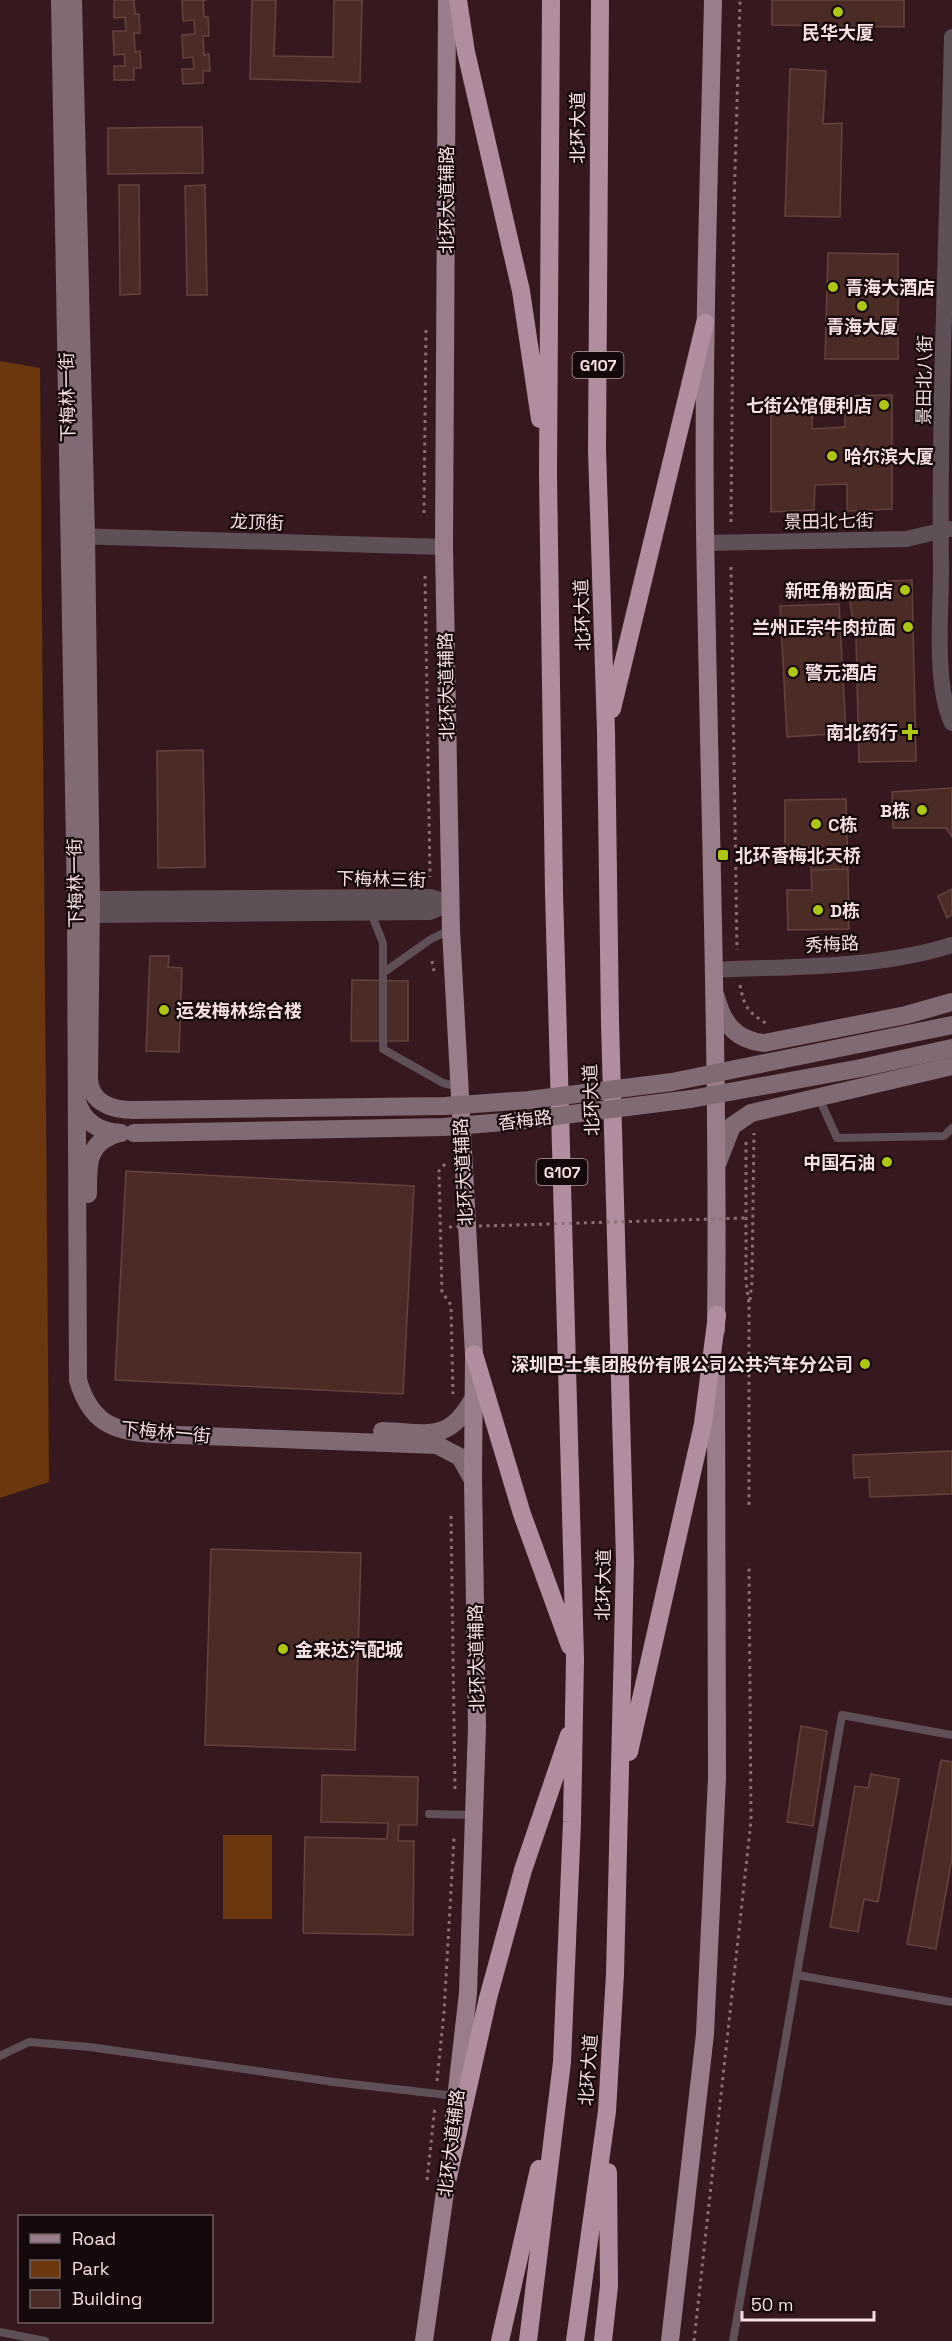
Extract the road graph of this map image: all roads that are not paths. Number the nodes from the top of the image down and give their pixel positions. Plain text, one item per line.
1 (60, 0) edge
2 (73, 0) edge
3 (447, 0) edge
4 (458, 0) edge
5 (551, 0) edge
6 (600, 0) edge
7 (713, 0) edge
8 (952, 37) edge
9 (705, 323) junction
10 (548, 475) junction
11 (946, 530) edge
12 (78, 536) junction
13 (706, 543) junction
14 (444, 547) junction
15 (952, 723) edge
16 (606, 731) junction
17 (450, 903) junction
18 (86, 906) junction
19 (371, 913) junction
20 (451, 930) junction
21 (952, 945) edge
22 (383, 973) junction
23 (713, 978) junction
24 (952, 1002) edge
25 (952, 1025) edge
26 (774, 1034) junction
27 (952, 1048) edge
28 (952, 1066) edge
29 (89, 1074) joint
30 (459, 1087) junction
31 (76, 1096) junction
32 (819, 1098) junction
33 (790, 1104) junction
34 (952, 1128) edge
35 (127, 1133) junction
36 (715, 1173) junction
37 (717, 1315) junction
38 (474, 1354) junction
39 (473, 1400) junction
40 (438, 1439) junction
41 (473, 1480) junction
42 (575, 1659) junction
43 (574, 1720) junction
44 (952, 1735) edge
45 (620, 1798) junction
46 (429, 1814) dead end
47 (474, 1815) junction
48 (797, 1975) junction
49 (952, 2002) edge
50 (0, 2056) edge
51 (562, 2062) junction
52 (456, 2096) junction
53 (607, 2110) junction
54 (446, 2186) junction
55 (0, 2332) edge
56 (45, 2341) edge
57 (424, 2341) edge
58 (500, 2341) edge
59 (528, 2341) edge
60 (574, 2341) edge
61 (603, 2341) edge
62 (670, 2341) edge
63 (733, 2341) edge

1 - 12 street, 下梅林一街
2 - 12 street, 下梅林一街
3 - 14 main road, 北环大道辅路
4 - 10 highway
5 - 10 highway, 北环大道 / G107
6 - 16 highway, 北环大道 / G107
7 - 9 main road
8 - 11 street, 景田北八街
9 - 13 main road
9 - 16 highway
10 - 42 highway, 北环大道 / G107
11 - 13 street, 景田北七街
11 - 15 street, 景田北八街
12 - 14 street, 龙顶街
12 - 18 street, 下梅林一街
13 - 23 main road
14 - 17 main road, 北环大道辅路
16 - 45 highway, 北环大道 / G107
17 - 18 street, 下梅林三街
17 - 19 street, 下梅林三街
17 - 20 main road, 北环大道辅路
18 - 19 street, 下梅林三街
18 - 29 street, 下梅林一街
18 - 31 street, 下梅林一街
19 - 22 lane
20 - 22 lane
20 - 30 main road, 北环大道辅路
21 - 23 street, 秀梅路
22 - 30 lane
23 - 26 street
23 - 36 main road
24 - 26 street
25 - 29 street, 香梅路, bridge
26 - 33 street
27 - 35 street, 香梅路, bridge
28 - 32 street
30 - 38 main road, 北环大道辅路
31 - 35 street, 香梅路
31 - 40 street, 下梅林一街
32 - 33 street
32 - 34 lane
33 - 36 street
35 - 40 street, 下梅林一街
36 - 37 main road
37 - 45 highway
37 - 62 main road
38 - 39 main road, 北环大道辅路
38 - 42 highway
39 - 40 street
39 - 41 main road, 北环大道辅路
40 - 41 street
41 - 47 main road, 北环大道辅路
42 - 43 highway, 北环大道 / G107
43 - 51 highway, 北环大道 / G107
43 - 54 highway
44 - 48 lane
45 - 53 highway, 北环大道 / G107
46 - 47 lane
47 - 52 main road, 北环大道辅路
48 - 49 lane
48 - 63 lane
50 - 52 lane
51 - 58 highway
51 - 59 highway, 北环大道 / G107
52 - 54 main road, 北环大道辅路
53 - 60 highway, 北环大道 / G107
53 - 61 highway
54 - 57 main road, 北环大道辅路
55 - 56 lane

